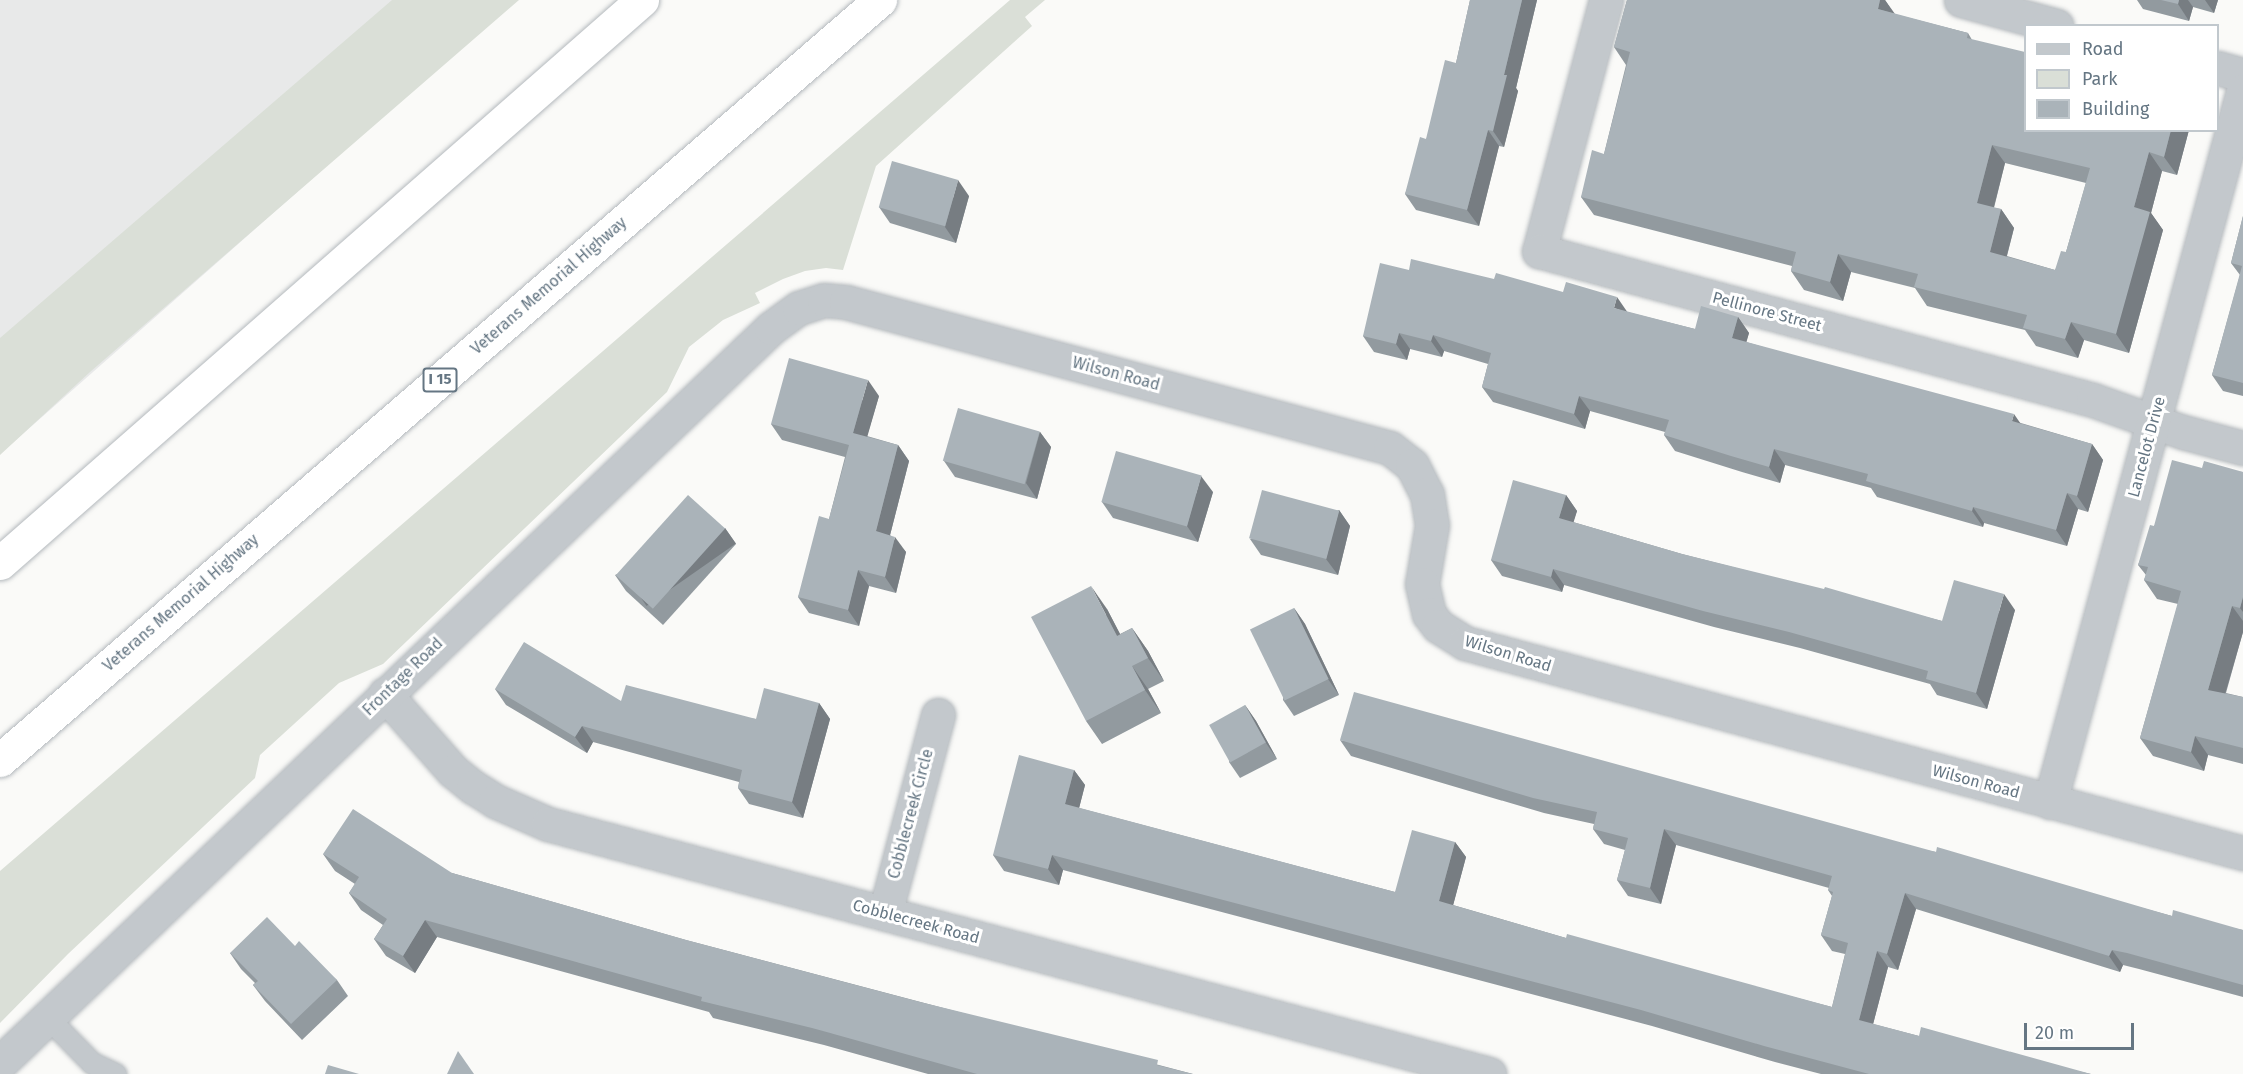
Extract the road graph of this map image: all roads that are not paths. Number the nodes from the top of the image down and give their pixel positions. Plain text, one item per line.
1 (642, 0) edge
2 (880, 0) edge
3 (1606, 0) edge
4 (1961, 0) edge
5 (2050, 24) edge
6 (2219, 69) edge
7 (2243, 75) edge
8 (2243, 91) edge
9 (814, 302) joint
10 (2154, 421) junction
11 (2243, 448) edge
12 (0, 563) edge
13 (385, 694) junction
14 (938, 715) dead end
15 (0, 760) edge
16 (2050, 802) junction
17 (2243, 853) edge
18 (885, 913) junction
19 (47, 1017) junction
20 (0, 1063) edge
21 (116, 1074) edge
22 (1489, 1074) edge

1 - 12 highway
2 - 15 highway, Veterans Memorial Highway / I 15
3 - 10 street, Pellinore Street
4 - 5 street
6 - 7 street
8 - 10 street, Lancelot Drive
9 - 13 street, Frontage Road
9 - 16 street, Wilson Road
10 - 11 street, Pellinore Street
10 - 16 street, Lancelot Drive
13 - 18 street, Cobblecreek Road
13 - 19 street, Frontage Road
14 - 18 street, Cobblecreek Circle
16 - 17 street, Wilson Road
18 - 22 street, Cobblecreek Road
19 - 20 street, Frontage Road
19 - 21 lane

